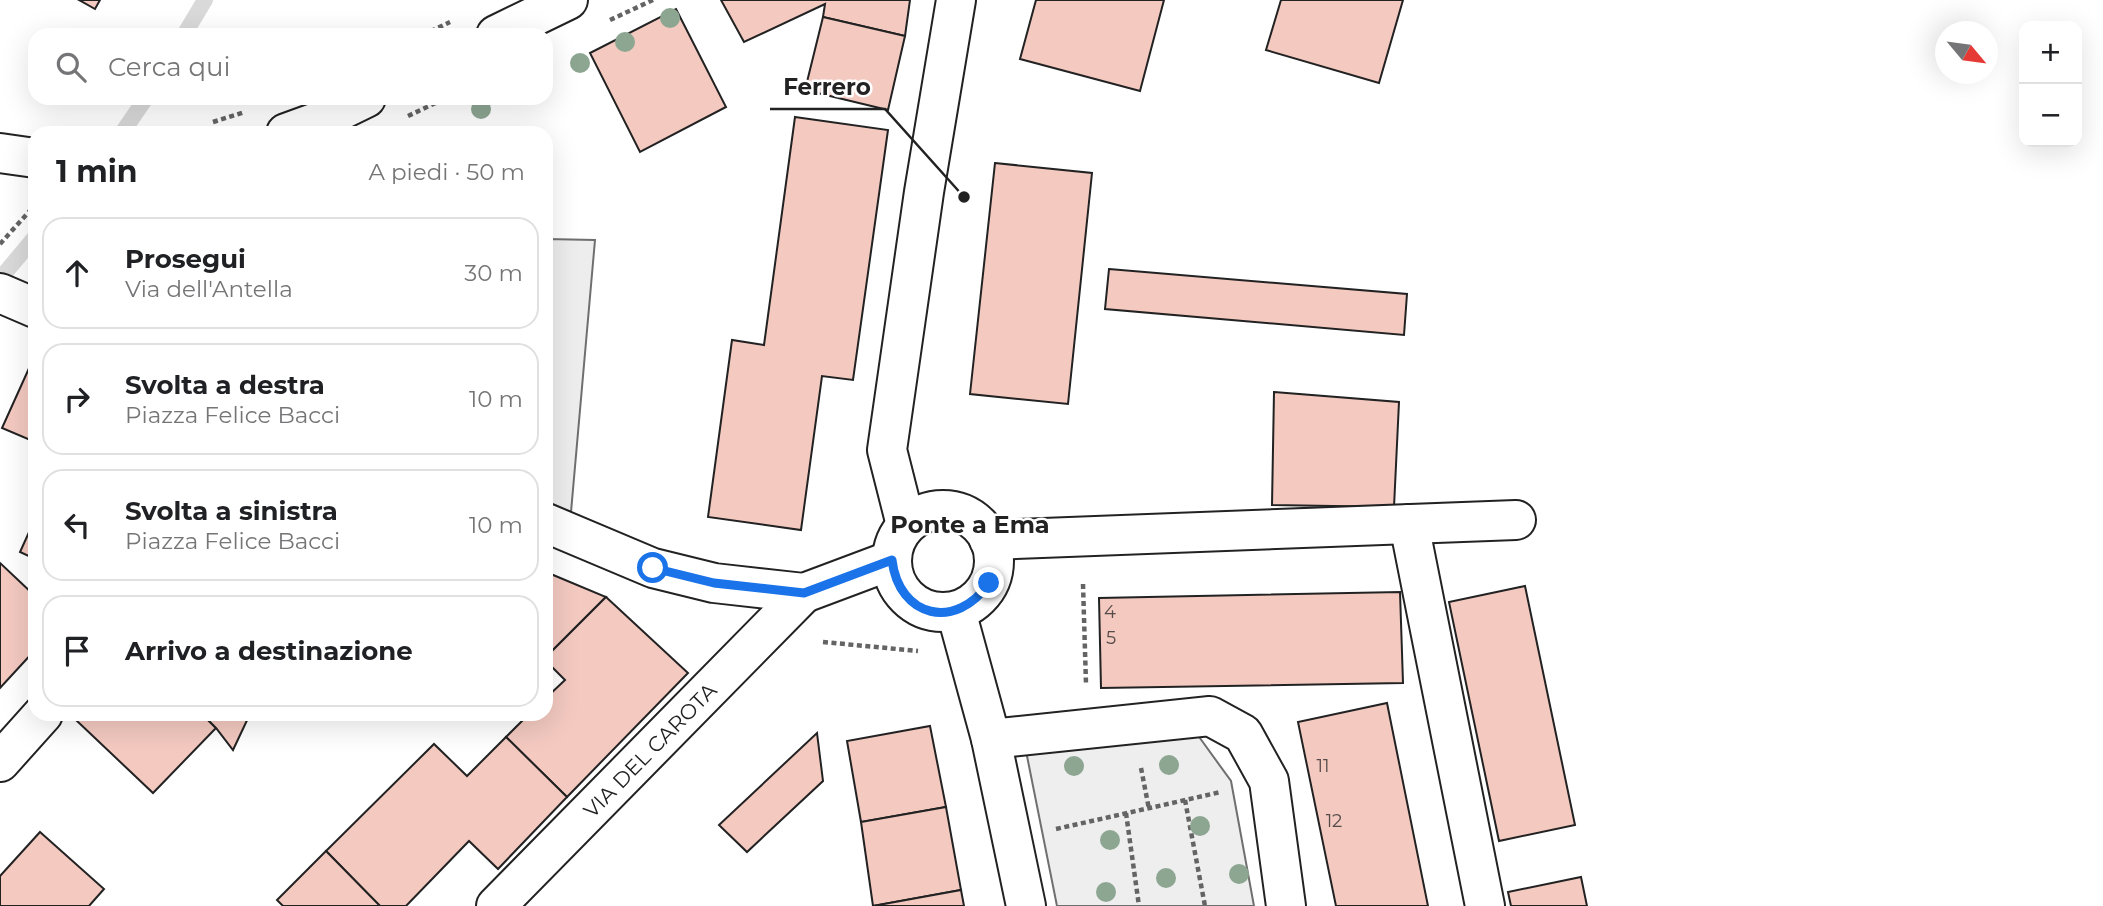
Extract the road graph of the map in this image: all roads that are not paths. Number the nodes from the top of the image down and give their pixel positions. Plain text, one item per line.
1 (568, 0) edge
2 (956, 0) edge
3 (510, 28) edge
4 (352, 105) edge
5 (305, 126) edge
6 (0, 153) edge
7 (28, 157) edge
8 (1517, 520) dead end
9 (1409, 524) junction
10 (906, 525) junction
11 (553, 526) edge
12 (989, 540) junction
13 (892, 560) junction
14 (804, 593) junction
15 (956, 611) junction
16 (37, 721) edge
17 (991, 739) junction
18 (0, 762) edge
19 (496, 906) edge
20 (1026, 906) edge
21 (1286, 906) edge
22 (1485, 906) edge

1 - 3 street
2 - 10 street
4 - 5 street
6 - 7 street
8 - 9 street
9 - 12 street
9 - 22 street
10 - 12 street
10 - 13 street
11 - 14 street
12 - 15 street
13 - 14 street
13 - 15 street
14 - 19 street, VIA DEL CAROTA
15 - 17 street
16 - 18 street
17 - 20 street
17 - 21 street

